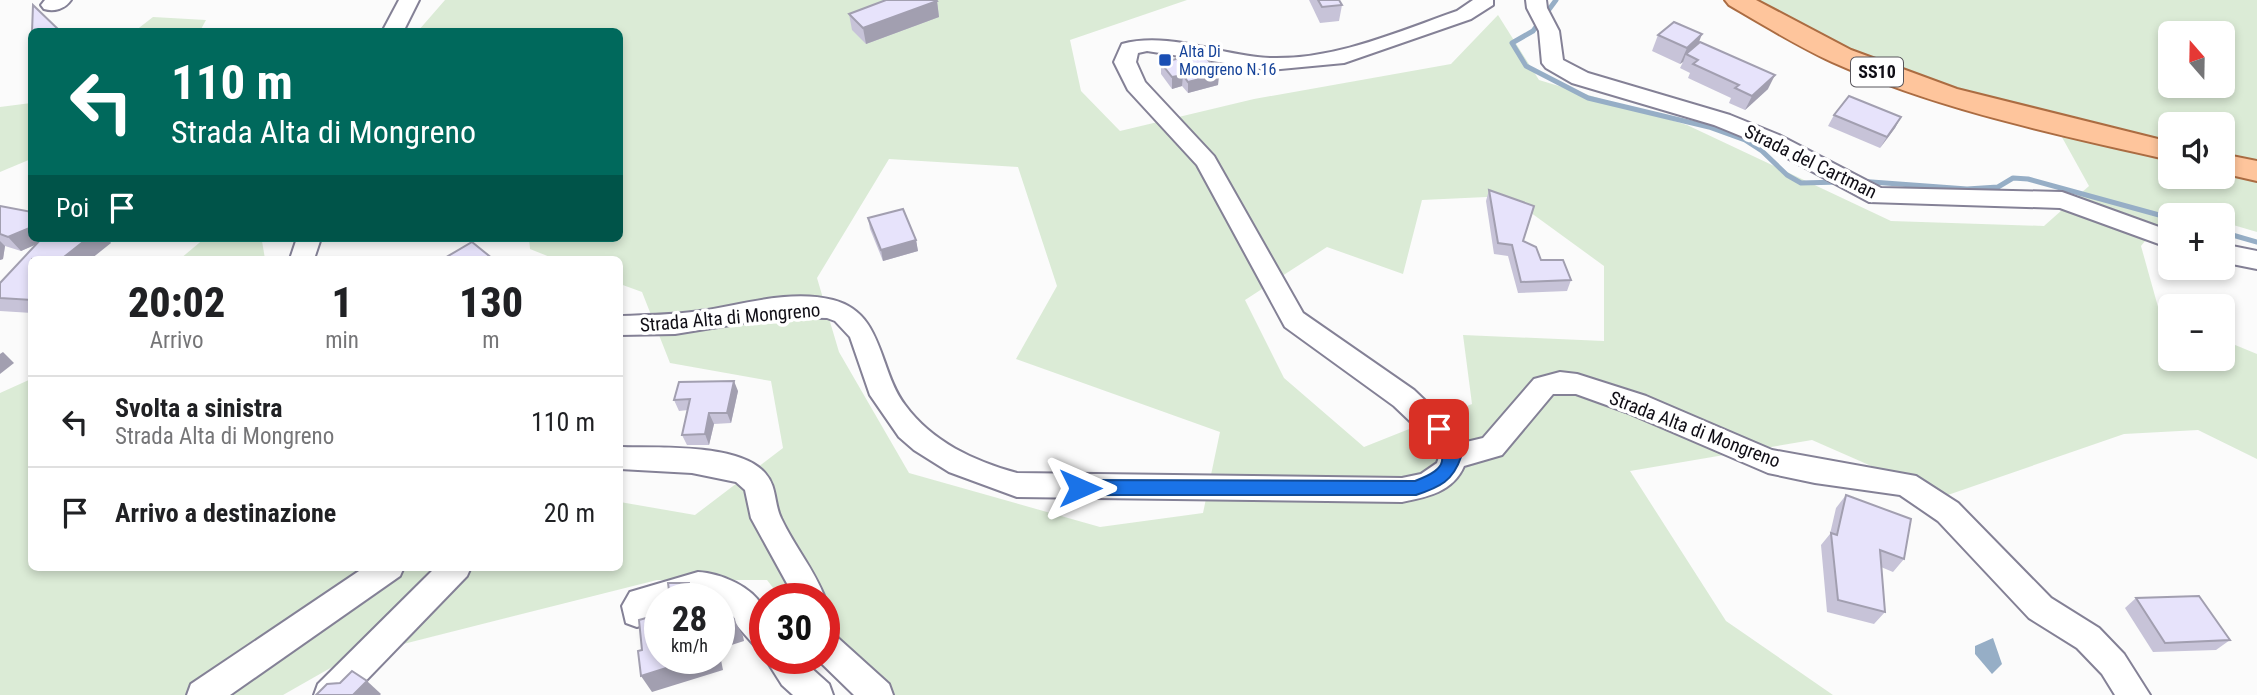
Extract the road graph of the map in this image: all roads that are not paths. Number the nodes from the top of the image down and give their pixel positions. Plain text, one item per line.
1 (409, 0) edge
2 (1483, 0) edge
3 (1738, 0) edge
4 (1537, 4) edge
5 (394, 28) edge
6 (2158, 147) edge
7 (2235, 166) edge
8 (2257, 171) edge
9 (2158, 236) edge
10 (2235, 256) edge
11 (2257, 260) edge
12 (623, 326) edge
13 (1453, 457) junction
14 (623, 458) edge
15 (383, 571) edge
16 (452, 571) edge
17 (805, 583) edge
18 (637, 613) dead end
19 (749, 613) edge
20 (840, 660) edge
21 (793, 674) edge
22 (203, 695) edge
23 (330, 695) edge
24 (817, 695) edge
25 (877, 695) edge
26 (2134, 695) edge

1 - 5 street
2 - 13 street
3 - 6 main road, SS10
4 - 9 street, Strada del Cartman
7 - 8 main road
10 - 11 street
12 - 13 street, Strada Alta di Mongreno
13 - 26 street, Strada Alta di Mongreno
14 - 17 street
15 - 22 street
16 - 23 street
18 - 19 street
20 - 25 street
21 - 24 street

